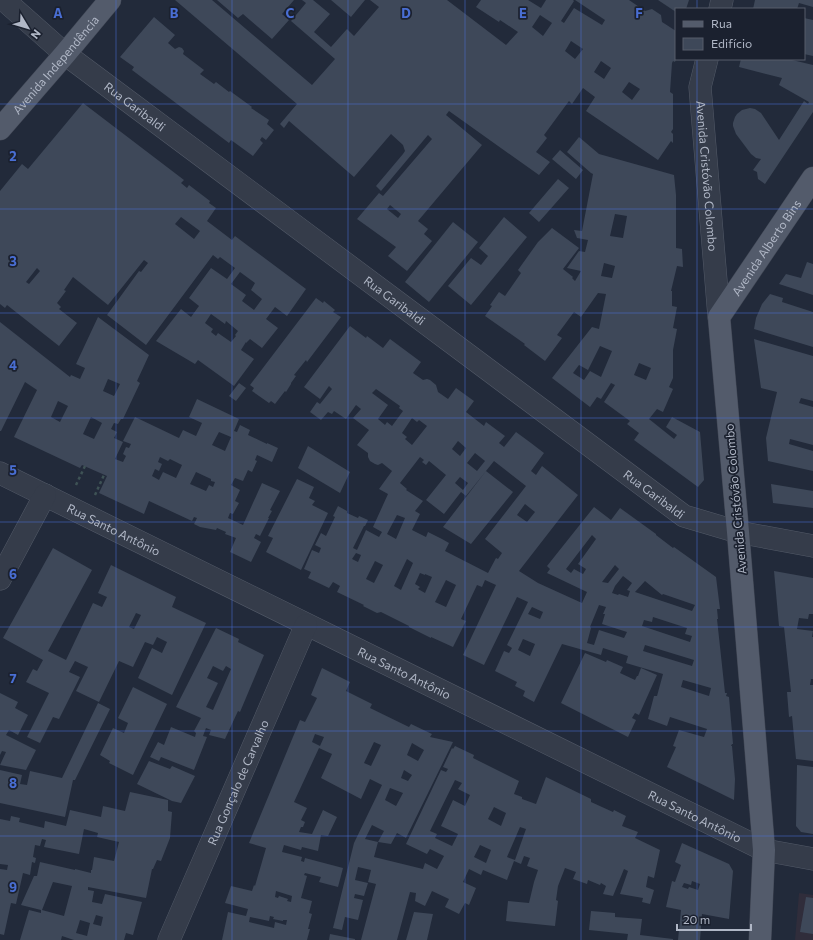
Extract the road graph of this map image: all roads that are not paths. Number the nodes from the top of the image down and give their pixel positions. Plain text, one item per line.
1 (4, 0) edge
2 (110, 0) edge
3 (65, 54) junction
4 (707, 60) edge
5 (0, 129) edge
6 (813, 178) edge
7 (719, 317) junction
8 (0, 473) edge
9 (45, 495) junction
10 (738, 532) junction
11 (813, 546) edge
12 (0, 579) edge
13 (306, 625) junction
14 (764, 850) junction
15 (813, 859) edge
16 (169, 940) edge
17 (760, 940) edge

1 - 3 street, Rua Garibaldi
2 - 3 main road, Avenida Independência
3 - 5 main road, Avenida Independência
3 - 10 street, Rua Garibaldi
4 - 7 street, Avenida Cristóvão Colombo
6 - 7 main road, Avenida Alberto Bins
7 - 10 main road, Avenida Cristóvão Colombo
8 - 9 street, Rua Santo Antônio
9 - 12 street
9 - 13 street, Rua Santo Antônio
10 - 11 street, Rua Garibaldi
10 - 14 main road, Avenida Cristóvão Colombo
13 - 14 street, Rua Santo Antônio
13 - 16 street, Rua Gonçalo de Carvalho
14 - 15 street, Rua Santo Antônio
14 - 17 main road, Avenida Cristóvão Colombo

